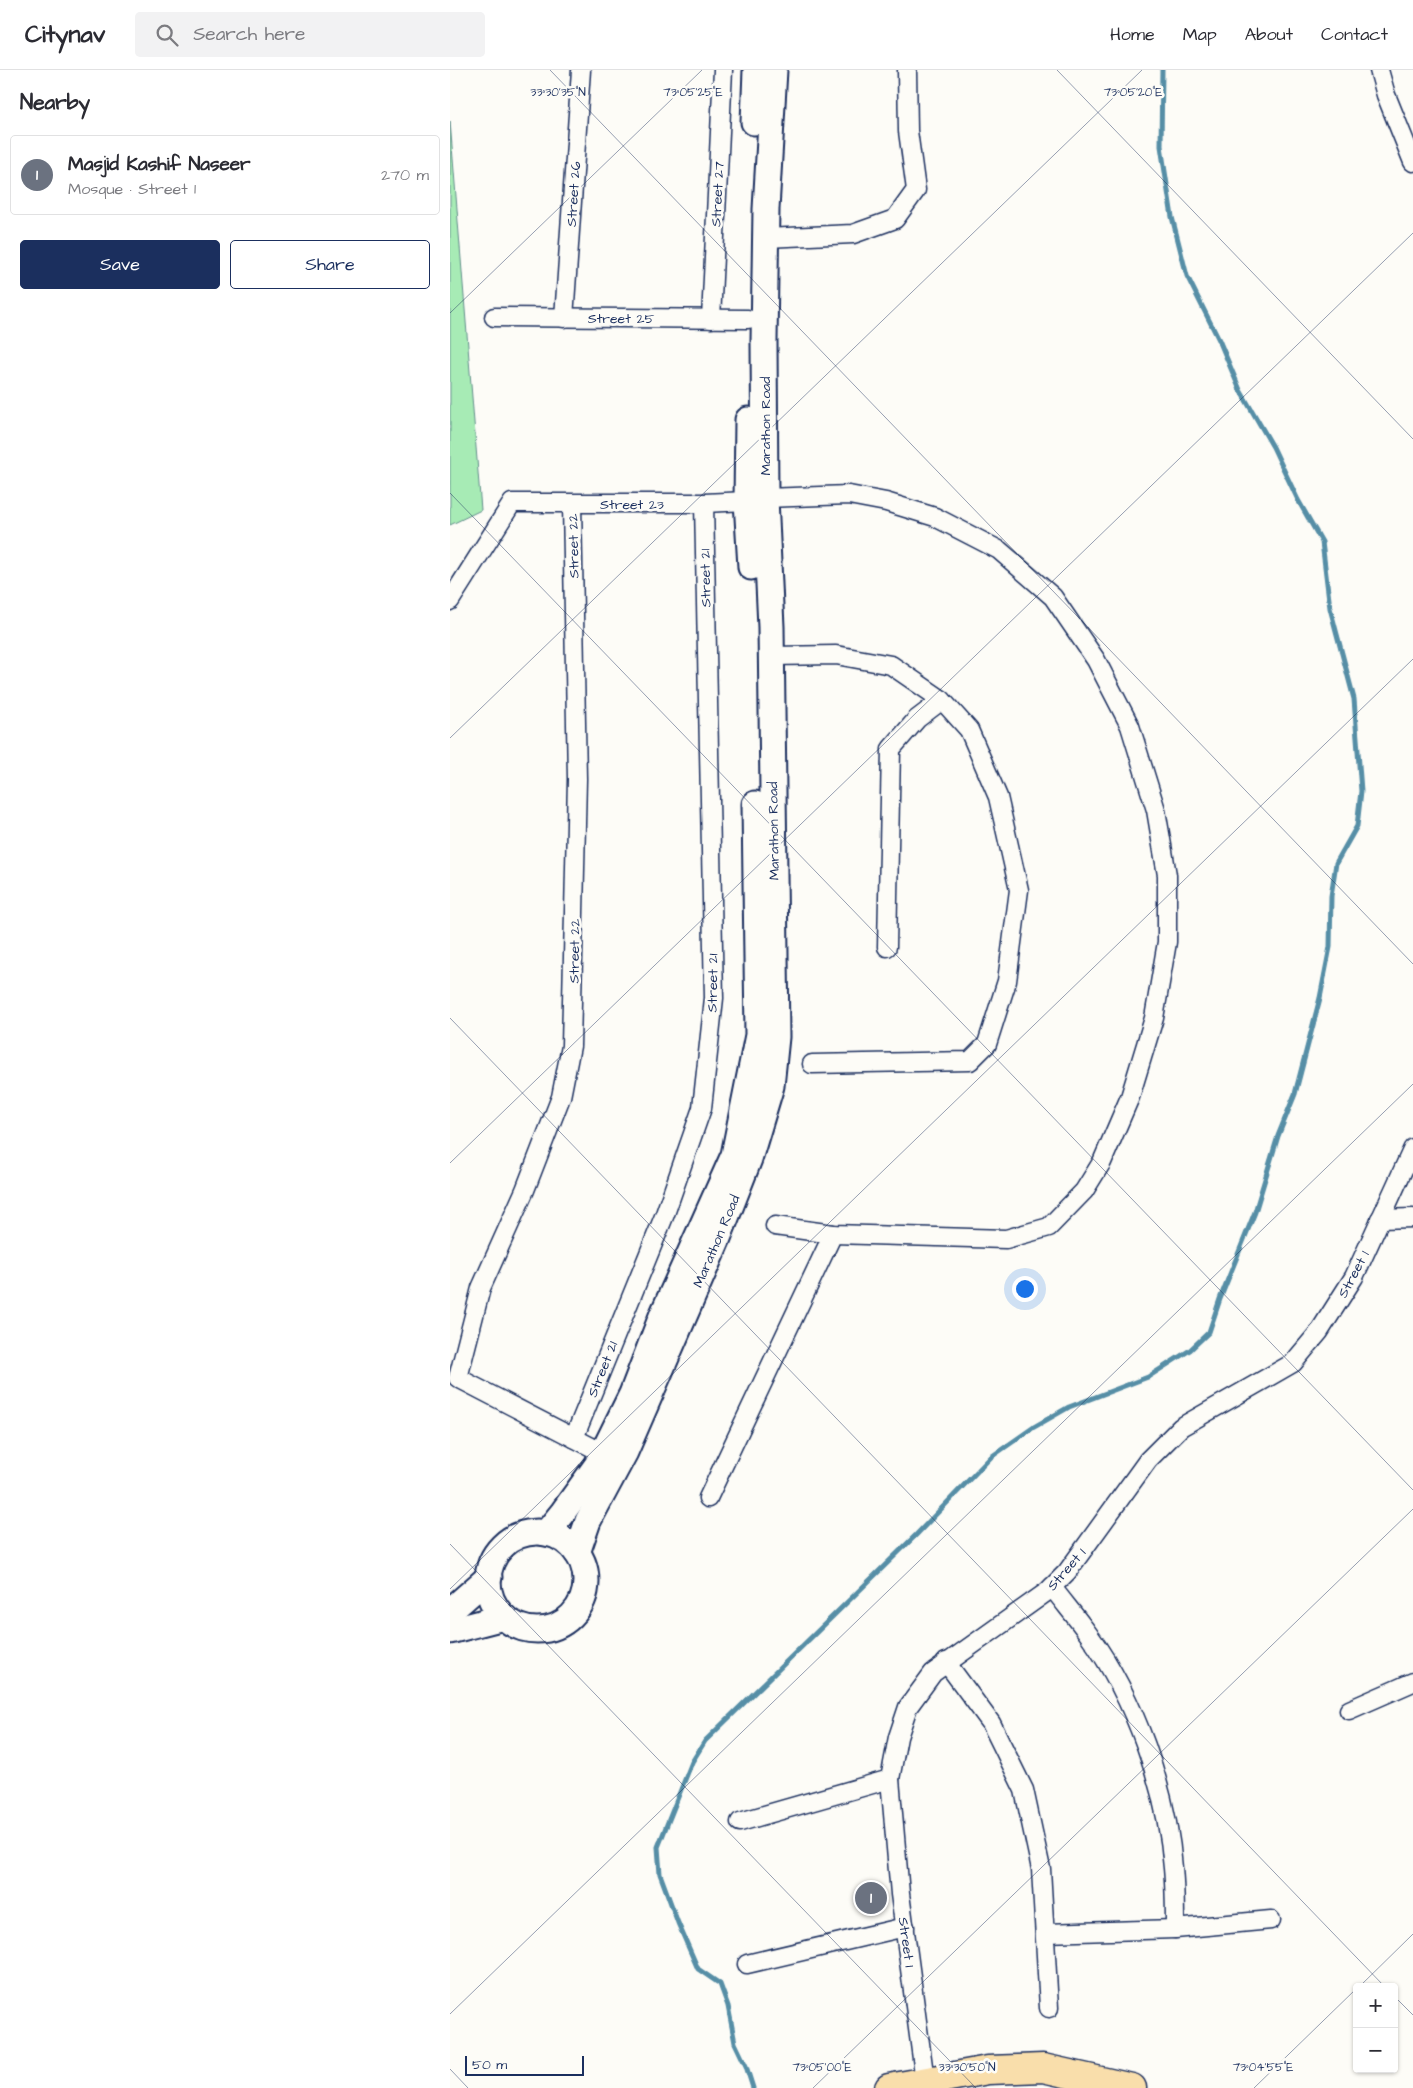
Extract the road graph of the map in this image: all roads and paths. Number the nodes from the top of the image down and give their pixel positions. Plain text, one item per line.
1 (581, 70) edge
2 (723, 70) edge
3 (756, 70) edge
4 (774, 70) edge
5 (907, 70) edge
6 (1379, 70) edge
7 (1413, 162) edge
8 (766, 238) junction
9 (494, 317) dead end
10 (564, 318) junction
11 (711, 319) junction
12 (748, 319) junction
13 (756, 499) junction
14 (704, 503) junction
15 (572, 504) junction
16 (450, 601) edge
17 (771, 656) junction
18 (942, 700) junction
19 (887, 947) dead end
20 (812, 1064) dead end
21 (1413, 1148) edge
22 (1413, 1218) edge
23 (1380, 1219) junction
24 (776, 1226) dead end
25 (833, 1234) junction
26 (574, 1438) junction
27 (603, 1453) junction
28 (708, 1498) dead end
29 (546, 1533) junction
30 (577, 1553) junction
31 (489, 1578) junction
32 (1052, 1587) junction
33 (450, 1608) edge
34 (504, 1617) junction
35 (450, 1631) edge
36 (946, 1662) junction
37 (1413, 1682) edge
38 (1349, 1710) dead end
39 (890, 1778) junction
40 (740, 1822) dead end
41 (1271, 1920) dead end
42 (905, 1927) junction
43 (1175, 1929) junction
44 (1045, 1933) junction
45 (746, 1964) dead end
46 (1049, 2008) dead end
47 (925, 2081) junction
48 (889, 2088) edge
49 (1132, 2088) edge

1 - 10 street, Street 26
2 - 11 street, Street 27
3 - 12 main road, Marathon Road
4 - 8 main road, Marathon Road
5 - 8 street
6 - 7 street
8 - 13 main road, Marathon Road
9 - 10 street, Street 25
10 - 11 street, Street 25
11 - 12 street, Street 25
12 - 13 main road, Marathon Road
13 - 14 street, Street 23
13 - 17 main road, Marathon Road
13 - 25 street, Street 23
13 - 27 main road, Marathon Road
14 - 15 street, Street 23
14 - 26 street, Street 21
15 - 16 street, Street 23
15 - 26 street, Street 22
17 - 18 street
17 - 30 main road, Marathon Road
18 - 19 street
18 - 20 street
21 - 23 street, Street 1
22 - 23 street
23 - 32 street, Street 1
24 - 25 street, Street 23
25 - 28 street
26 - 27 street
27 - 29 main road, Marathon Road
29 - 30 main road
29 - 31 main road
30 - 34 main road
31 - 33 main road
31 - 34 main road
32 - 36 street, Street 1
32 - 43 street
34 - 35 main road
36 - 39 street, Street 1
36 - 44 street
37 - 38 street
39 - 40 street
39 - 42 street, Street 1
41 - 43 street
42 - 45 street
42 - 47 street, Street 1
43 - 44 street
44 - 46 street
47 - 48 main road
47 - 49 main road

